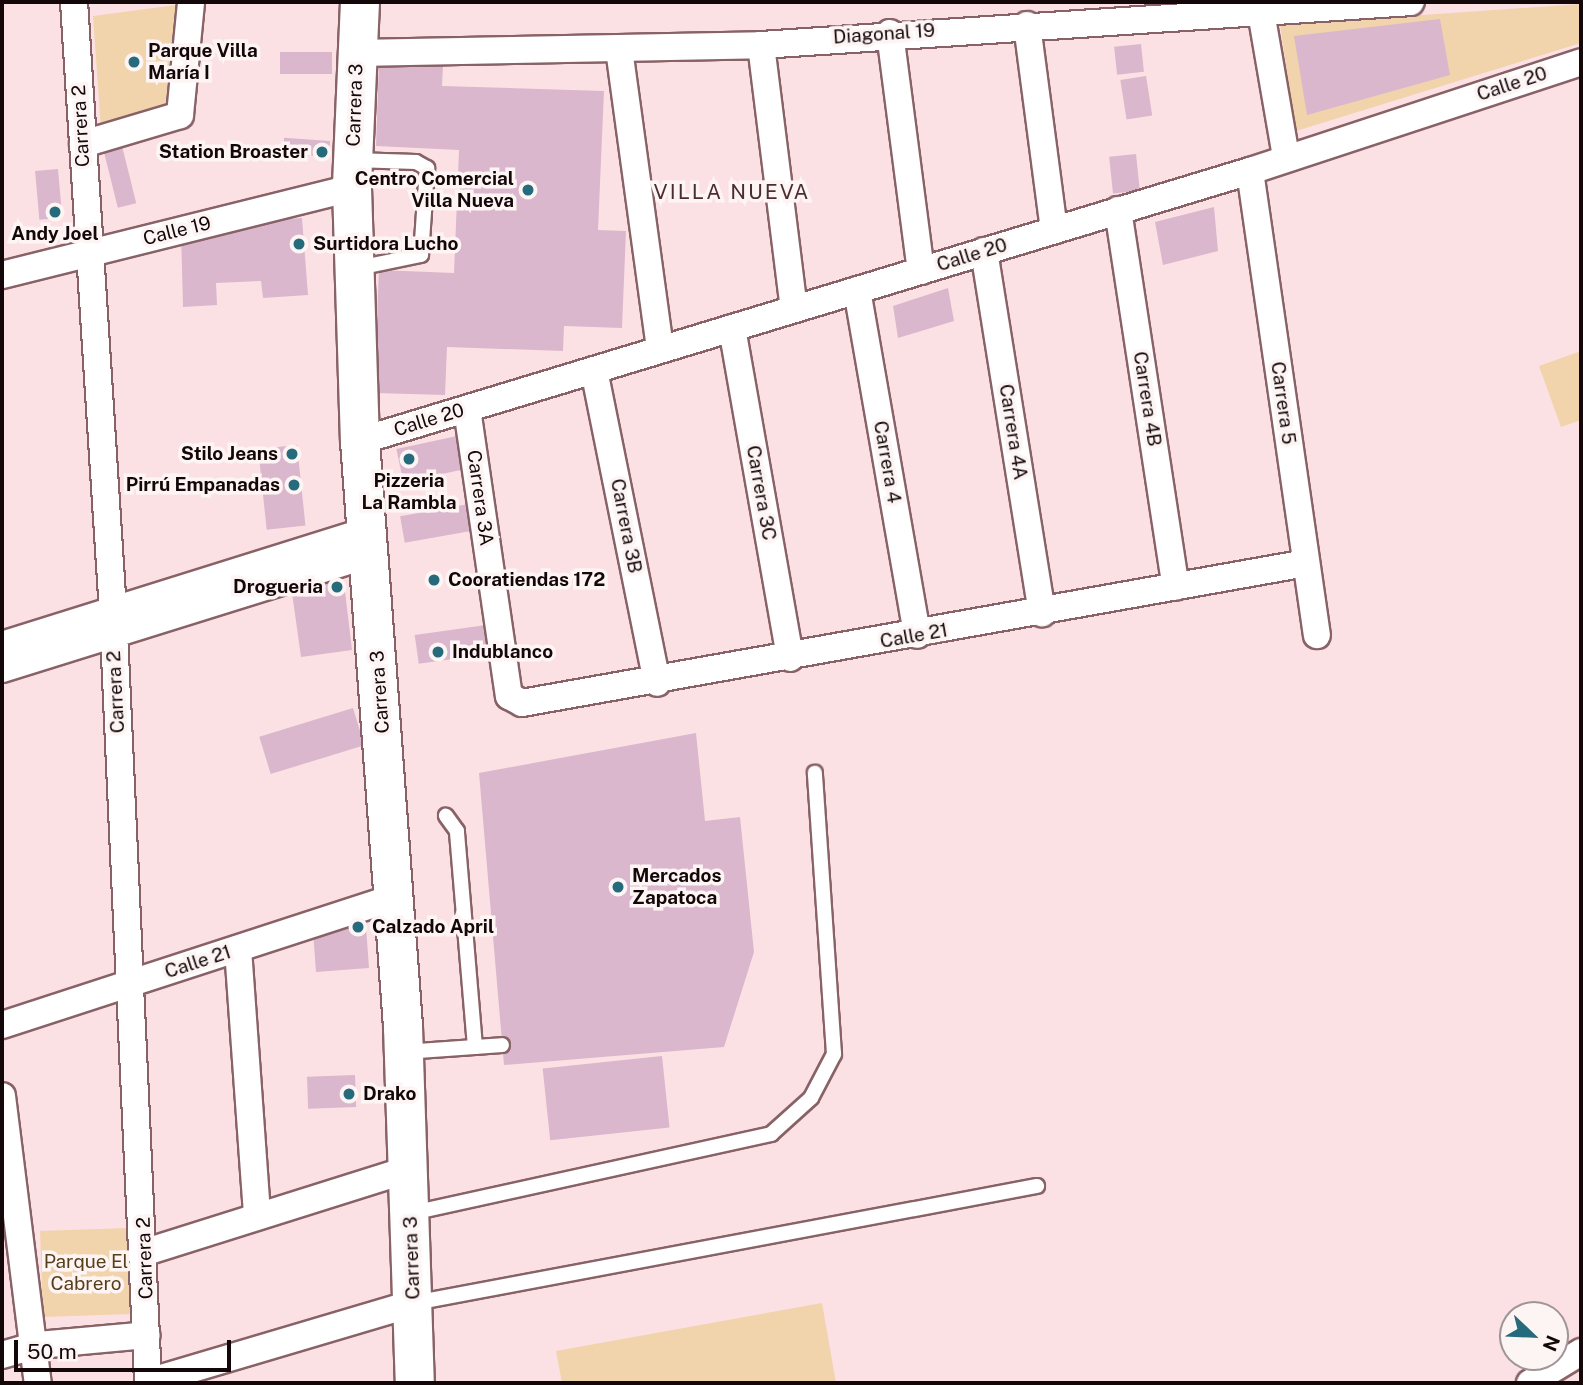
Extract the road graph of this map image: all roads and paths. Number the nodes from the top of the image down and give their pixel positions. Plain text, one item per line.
1 (74, 2) edge
2 (191, 2) edge
3 (359, 2) edge
4 (1411, 2) edge
5 (1261, 12) junction
6 (1027, 25) junction
7 (890, 33) junction
8 (761, 45) junction
9 (619, 49) junction
10 (357, 53) junction
11 (1581, 62) edge
12 (83, 145) junction
13 (1286, 156) junction
14 (1250, 171) junction
15 (353, 174) junction
16 (1118, 210) junction
17 (1054, 230) junction
18 (985, 251) junction
19 (88, 253) junction
20 (356, 268) junction
21 (921, 271) junction
22 (2, 275) edge
23 (857, 290) junction
24 (794, 309) junction
25 (732, 328) junction
26 (660, 349) junction
27 (594, 370) junction
28 (467, 409) junction
29 (360, 441) junction
30 (370, 542) junction
31 (1306, 563) junction
32 (1176, 587) junction
33 (1042, 613) junction
34 (113, 623) junction
35 (917, 635) junction
36 (1317, 635) dead end
37 (2, 645) edge
38 (790, 658) junction
39 (2, 669) edge
40 (657, 683) junction
41 (522, 704) joint
42 (815, 773) dead end
43 (446, 816) dead end
44 (393, 898) junction
45 (238, 949) junction
46 (131, 985) junction
47 (2, 1024) edge
48 (502, 1045) dead end
49 (475, 1046) junction
50 (404, 1052) junction
51 (2, 1096) edge
52 (410, 1169) junction
53 (1037, 1186) dead end
54 (10, 1213) edge
55 (411, 1214) junction
56 (257, 1216) junction
57 (146, 1252) junction
58 (414, 1303) junction
59 (147, 1335) junction
60 (38, 1345) junction
61 (1581, 1352) edge
62 (2, 1355) edge
63 (38, 1383) edge
64 (148, 1383) edge
65 (415, 1383) edge
66 (1530, 1383) edge

1 - 12 street, Carrera 2
2 - 12 street
3 - 10 main road, Carrera 3
4 - 5 street, Diagonal 19
5 - 6 street, Diagonal 19
5 - 13 street
6 - 7 street, Diagonal 19
6 - 17 street
7 - 8 street, Diagonal 19
7 - 21 street
8 - 9 street, Diagonal 19
8 - 24 street
9 - 10 street, Diagonal 19
9 - 26 street
10 - 15 main road, Carrera 3
11 - 13 street, Calle 20
12 - 19 street, Carrera 2
13 - 14 street, Calle 20
14 - 16 street, Calle 20
14 - 31 street, Carrera 5
15 - 19 street, Calle 19
15 - 20 main road, Carrera 3
15 - 20 lane
16 - 17 street, Calle 20
16 - 32 street, Carrera 4B
17 - 18 street, Calle 20
18 - 21 street, Calle 20
18 - 33 street, Carrera 4A
19 - 22 street, Calle 19
19 - 34 street, Carrera 2
20 - 29 main road, Carrera 3
21 - 23 street, Calle 20
23 - 24 street, Calle 20
23 - 35 street, Carrera 4
24 - 25 street, Calle 20
25 - 26 street, Calle 20
25 - 38 street, Carrera 3C
26 - 27 street, Calle 20
27 - 28 street, Calle 20
27 - 40 street, Carrera 3B
28 - 29 street, Calle 20
28 - 41 street, Carrera 3A
29 - 30 main road, Carrera 3
30 - 34 street
30 - 44 main road, Carrera 3
31 - 32 street, Calle 21
31 - 36 street, Carrera 5
32 - 33 street, Calle 21
33 - 35 street, Calle 21
34 - 37 street
34 - 39 street
34 - 46 street, Carrera 2
35 - 38 street, Calle 21
38 - 40 street, Calle 21
40 - 41 street, Calle 21
42 - 55 lane
43 - 49 lane
44 - 45 street, Calle 21
44 - 50 main road, Carrera 3
45 - 46 street, Calle 21
45 - 56 street
46 - 47 street, Calle 21
46 - 57 street, Carrera 2
48 - 49 lane
49 - 50 lane
50 - 52 main road, Carrera 3
51 - 54 street
52 - 55 main road, Carrera 3
52 - 56 street
53 - 58 lane
54 - 60 street
55 - 58 main road, Carrera 3
56 - 57 street
57 - 59 street, Carrera 2
58 - 64 street
58 - 65 main road, Carrera 3
59 - 60 street
59 - 64 street, Carrera 2
60 - 62 street
60 - 63 street
61 - 66 street

